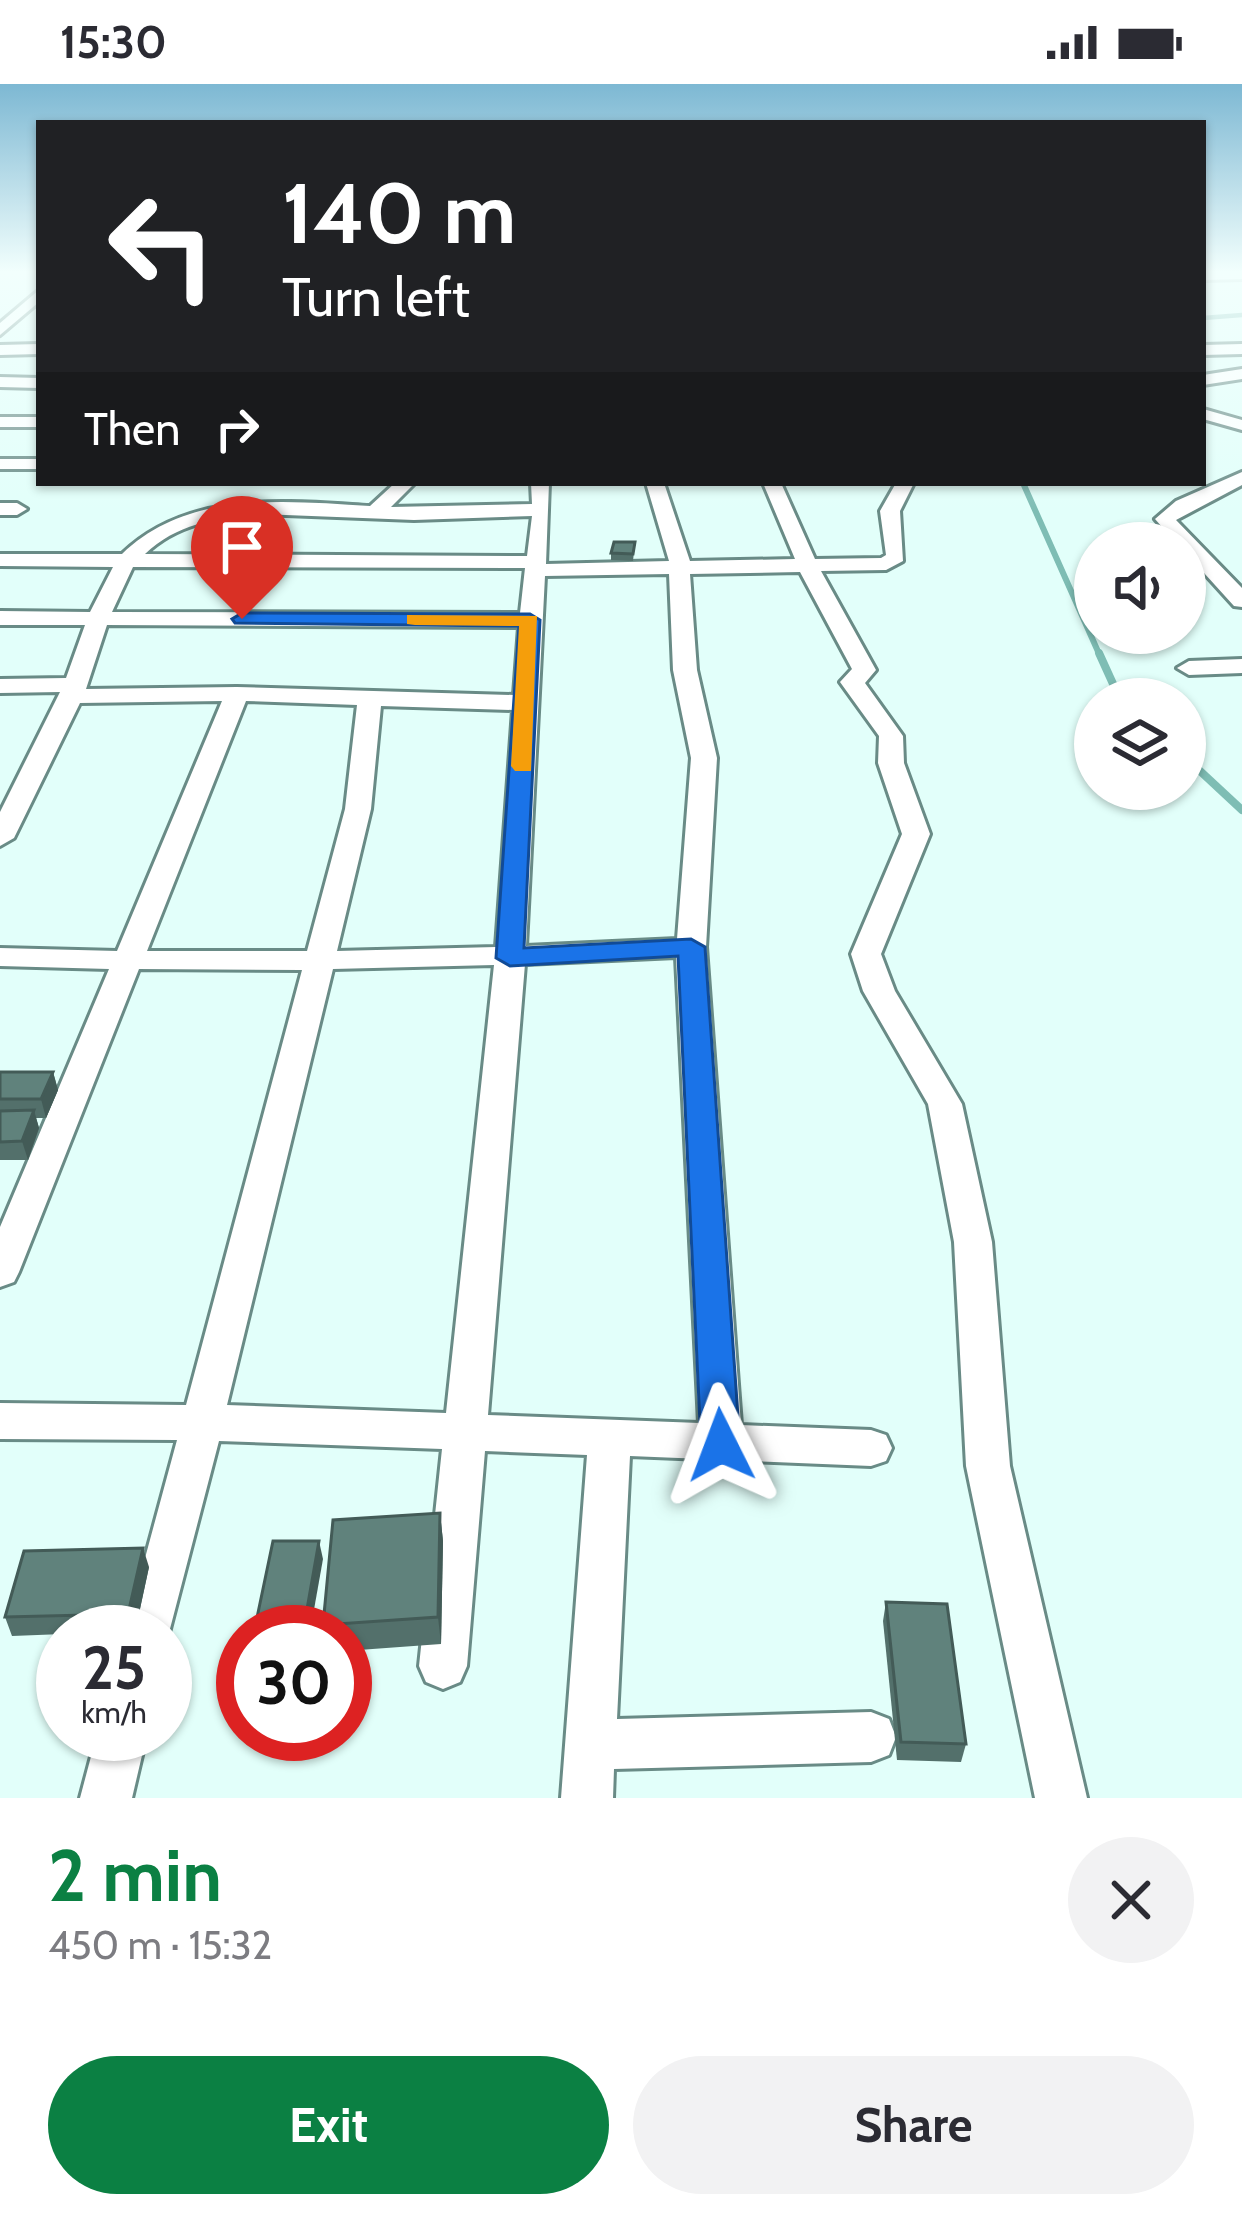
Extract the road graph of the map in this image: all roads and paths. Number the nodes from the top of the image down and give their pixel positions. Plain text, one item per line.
1 (1242, 374) edge
2 (1206, 380) edge
3 (0, 382) edge
4 (36, 382) edge
5 (1206, 415) edge
6 (0, 422) edge
7 (36, 422) edge
8 (1242, 425) edge
9 (0, 464) edge
10 (36, 464) edge
11 (1242, 478) edge
12 (403, 486) edge
13 (657, 486) edge
14 (773, 486) edge
15 (903, 486) edge
16 (541, 497) edge
17 (375, 512) junction
18 (0, 560) edge
19 (127, 562) junction
20 (536, 566) junction
21 (806, 566) junction
22 (680, 567) junction
23 (1242, 601) edge
24 (0, 618) edge
25 (99, 618) junction
26 (530, 620) junction
27 (1242, 666) edge
28 (1190, 668) dead end
29 (0, 686) edge
30 (73, 690) junction
31 (237, 694) junction
32 (370, 697) junction
33 (528, 703) junction
34 (0, 838) edge
35 (691, 947) junction
36 (0, 957) edge
37 (316, 958) junction
38 (510, 958) junction
39 (129, 962) junction
40 (0, 1272) edge
41 (0, 1421) edge
42 (202, 1423) junction
43 (467, 1431) junction
44 (610, 1436) junction
45 (721, 1445) junction
46 (871, 1448) dead end
47 (155, 1605) edge
48 (443, 1666) dead end
49 (871, 1737) dead end
50 (592, 1744) junction
51 (115, 1761) edge
52 (106, 1798) edge
53 (587, 1798) edge
54 (1061, 1798) edge

1 - 2 street
3 - 4 street
5 - 8 street
6 - 7 street
9 - 10 street
11 - 23 street
12 - 17 street
13 - 22 street
14 - 21 street
15 - 21 street
16 - 17 street
16 - 20 street
17 - 19 street
18 - 19 street
19 - 20 street
19 - 25 street
20 - 22 street
20 - 26 street
21 - 22 street
21 - 54 street
22 - 35 street
24 - 25 street
25 - 26 street
25 - 30 street
26 - 33 street
27 - 28 street
29 - 30 street
30 - 31 street
30 - 34 street
31 - 32 street
31 - 39 street
32 - 33 street
32 - 37 street
33 - 38 street
35 - 38 street
35 - 45 street
36 - 39 street
37 - 38 street
37 - 39 street
37 - 42 street
38 - 43 street
39 - 40 street
41 - 42 street
42 - 43 street
42 - 47 street
43 - 44 street
43 - 48 street
44 - 45 street
44 - 50 street
45 - 46 street
49 - 50 street
50 - 53 street
51 - 52 street

